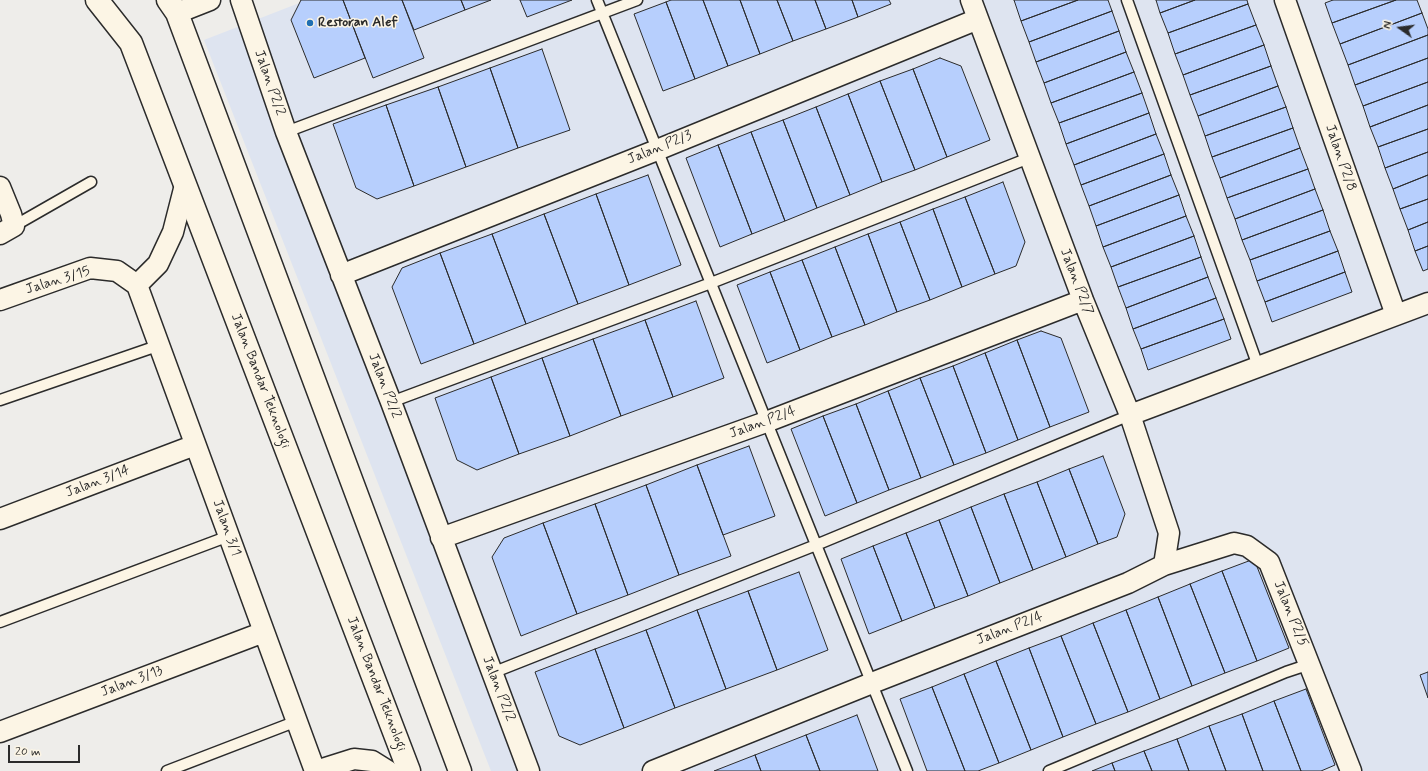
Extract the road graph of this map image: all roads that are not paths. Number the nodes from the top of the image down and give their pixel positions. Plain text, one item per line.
1 (97, 0) edge
2 (210, 0) edge
3 (240, 0) edge
4 (597, 0) edge
5 (637, 0) edge
6 (971, 0) edge
7 (1127, 0) edge
8 (1285, 0) edge
9 (172, 6) edge
10 (602, 13) junction
11 (978, 19) junction
12 (286, 132) junction
13 (657, 150) junction
14 (1029, 158) junction
15 (91, 182) dead end
16 (185, 185) junction
17 (0, 187) edge
18 (7, 230) edge
19 (341, 274) junction
20 (711, 283) junction
21 (138, 285) junction
22 (0, 300) edge
23 (1082, 300) junction
24 (1428, 303) edge
25 (1396, 315) junction
26 (160, 345) junction
27 (1258, 366) junction
28 (0, 400) edge
29 (391, 402) junction
30 (1130, 415) junction
31 (766, 422) junction
32 (195, 445) junction
33 (0, 519) edge
34 (229, 536) junction
35 (441, 538) junction
36 (816, 545) junction
37 (1164, 565) junction
38 (0, 622) edge
39 (264, 632) junction
40 (1310, 664) junction
41 (492, 673) junction
42 (872, 683) junction
43 (297, 721) junction
44 (0, 732) edge
45 (167, 771) edge
46 (316, 771) edge
47 (388, 771) edge
48 (410, 771) edge
49 (460, 771) edge
50 (529, 771) edge
51 (653, 771) edge
52 (907, 771) edge
53 (1049, 771) edge
54 (1351, 771) edge

1 - 16 street, Jalan Bandar Teknologi
2 - 9 street
3 - 12 street, Jalan P2/2
4 - 10 lane
5 - 10 lane
6 - 11 street, Jalan P2/7
7 - 27 lane
8 - 25 street, Jalan P2/8
9 - 49 street
10 - 12 lane
10 - 13 lane
11 - 13 street, Jalan P2/3
11 - 14 street, Jalan P2/7
12 - 19 street, Jalan P2/2
13 - 19 street, Jalan P2/3
13 - 20 lane
14 - 20 lane
14 - 23 street, Jalan P2/7
15 - 18 lane
16 - 21 street
16 - 48 street, Jalan Bandar Teknologi
17 - 18 street
19 - 29 street, Jalan P2/2
20 - 29 lane
20 - 31 lane
21 - 22 street, Jalan 3/15
21 - 26 street, Jalan 3/1
23 - 30 street, Jalan P2/7
23 - 31 street, Jalan P2/4
24 - 25 street
25 - 27 street
26 - 28 lane
26 - 32 street, Jalan 3/1
27 - 30 street
29 - 35 street, Jalan P2/2
30 - 36 lane
30 - 37 street, Jalan P2/7
31 - 35 street, Jalan P2/4
31 - 36 lane
32 - 33 street, Jalan 3/14
32 - 34 street, Jalan 3/1
34 - 38 lane
34 - 39 street, Jalan 3/1
35 - 41 street, Jalan P2/2
36 - 41 lane
36 - 42 lane
37 - 40 street, Jalan P2/5
37 - 42 street, Jalan P2/4
39 - 43 street, Jalan 3/1
39 - 44 street, Jalan 3/13
40 - 53 lane
40 - 54 street, Jalan P2/5
41 - 50 street, Jalan P2/2
42 - 51 street, Jalan P2/4
42 - 52 lane
43 - 45 lane
43 - 46 street, Jalan 3/1
46 - 47 street

